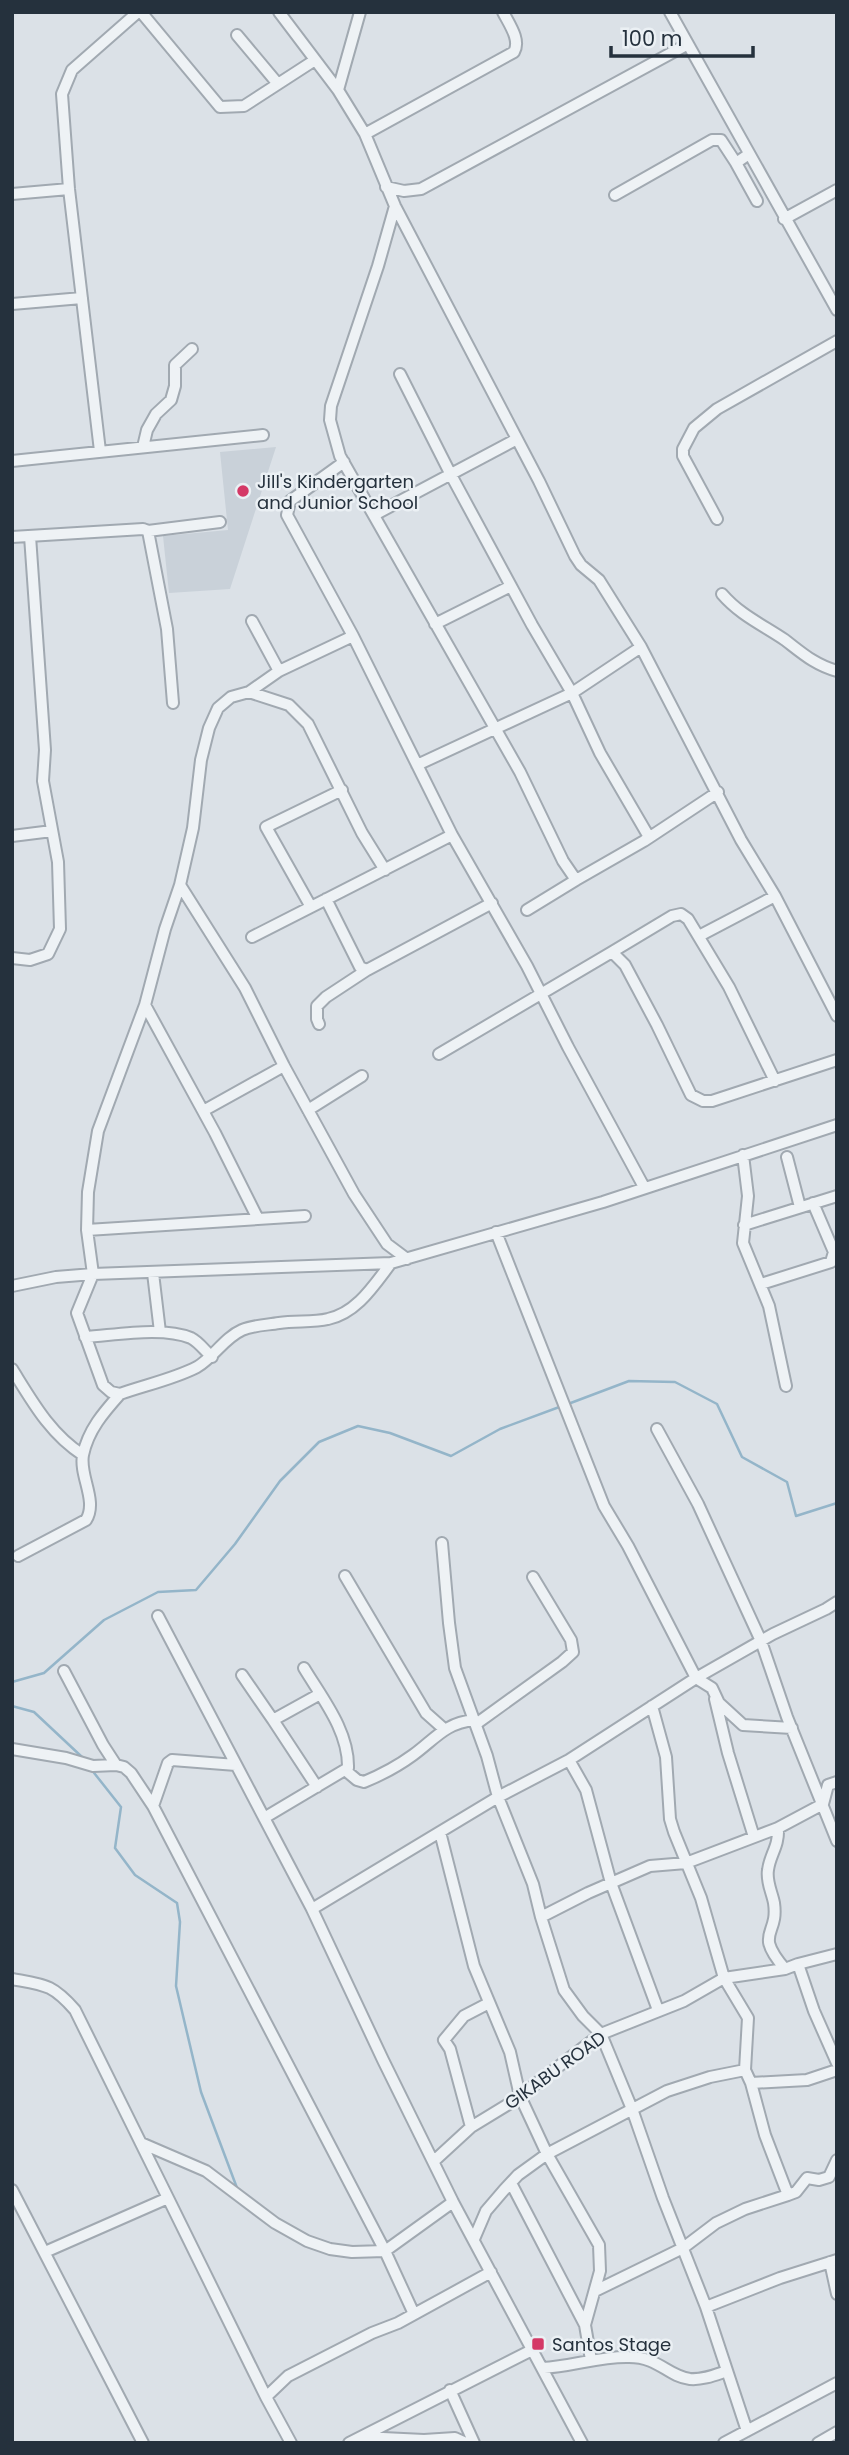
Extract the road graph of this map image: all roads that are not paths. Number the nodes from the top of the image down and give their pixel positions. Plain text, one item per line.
1 (139, 12) edge
2 (279, 12) edge
3 (359, 12) edge
4 (503, 12) edge
5 (670, 12) edge
6 (237, 35) dead end
7 (688, 44) junction
8 (314, 60) junction
9 (278, 84) junction
10 (338, 90) junction
11 (365, 134) junction
12 (749, 154) junction
13 (736, 163) junction
14 (386, 187) junction
15 (69, 189) junction
16 (837, 190) edge
17 (12, 194) edge
18 (615, 195) dead end
19 (757, 201) dead end
20 (394, 206) junction
21 (784, 219) junction
22 (82, 298) junction
23 (12, 304) edge
24 (837, 310) edge
25 (837, 341) edge
26 (192, 349) dead end
27 (400, 374) dead end
28 (263, 435) dead end
29 (517, 439) junction
30 (143, 447) junction
31 (100, 451) junction
32 (12, 461) edge
33 (344, 462) junction
34 (451, 475) junction
35 (374, 515) junction
36 (717, 519) dead end
37 (220, 522) dead end
38 (148, 531) junction
39 (30, 536) junction
40 (12, 537) edge
41 (511, 586) junction
42 (722, 594) dead end
43 (251, 621) dead end
44 (435, 624) junction
45 (353, 635) junction
46 (641, 647) junction
47 (279, 671) junction
48 (837, 671) edge
49 (250, 692) junction
50 (572, 693) junction
51 (173, 703) dead end
52 (495, 730) junction
53 (417, 765) junction
54 (342, 790) junction
55 (718, 792) junction
56 (52, 831) junction
57 (453, 835) junction
58 (12, 836) edge
59 (649, 836) junction
60 (385, 870) junction
61 (576, 880) junction
62 (180, 885) junction
63 (775, 896) junction
64 (326, 899) junction
65 (492, 903) junction
66 (311, 907) junction
67 (527, 910) dead end
68 (699, 936) junction
69 (252, 937) dead end
70 (612, 952) junction
71 (12, 958) edge
72 (367, 970) junction
73 (540, 993) junction
74 (145, 1005) junction
75 (837, 1016) edge
76 (319, 1024) dead end
77 (439, 1054) dead end
78 (837, 1060) edge
79 (284, 1066) junction
80 (362, 1076) dead end
81 (775, 1081) junction
82 (308, 1110) junction
83 (203, 1111) junction
84 (837, 1125) edge
85 (743, 1155) junction
86 (787, 1157) dead end
87 (644, 1188) junction
88 (837, 1196) edge
89 (813, 1203) junction
90 (800, 1207) junction
91 (304, 1216) dead end
92 (258, 1219) junction
93 (744, 1225) junction
94 (87, 1230) junction
95 (496, 1232) junction
96 (407, 1259) junction
97 (391, 1264) junction
98 (153, 1273) junction
99 (93, 1274) junction
100 (761, 1284) junction
101 (12, 1286) edge
102 (160, 1332) junction
103 (85, 1336) junction
104 (212, 1357) junction
105 (12, 1368) edge
106 (786, 1386) dead end
107 (120, 1394) junction
108 (657, 1429) dead end
109 (83, 1455) junction
110 (442, 1543) dead end
111 (19, 1556) dead end
112 (345, 1576) dead end
113 (533, 1577) dead end
114 (837, 1602) edge
115 (832, 1611) edge
116 (158, 1616) dead end
117 (761, 1641) junction
118 (304, 1668) dead end
119 (64, 1671) dead end
120 (242, 1675) dead end
121 (696, 1678) junction
122 (712, 1688) junction
123 (320, 1694) junction
124 (652, 1706) junction
125 (273, 1720) junction
126 (475, 1722) junction
127 (743, 1725) junction
128 (792, 1728) junction
129 (444, 1729) junction
130 (723, 1736) junction
131 (12, 1749) edge
132 (569, 1760) junction
133 (116, 1765) junction
134 (236, 1765) junction
135 (345, 1770) junction
136 (837, 1782) edge
137 (317, 1787) junction
138 (498, 1797) junction
139 (823, 1804) junction
140 (153, 1806) junction
141 (264, 1818) junction
142 (778, 1828) junction
143 (440, 1832) junction
144 (754, 1837) junction
145 (837, 1841) edge
146 (686, 1863) junction
147 (611, 1883) junction
148 (312, 1909) junction
149 (541, 1917) junction
150 (837, 1954) edge
151 (798, 1964) junction
152 (785, 1969) junction
153 (724, 1978) junction
154 (12, 1979) edge
155 (489, 2003) junction
156 (658, 2010) junction
157 (601, 2034) junction
158 (837, 2063) edge
159 (745, 2070) junction
160 (837, 2070) edge
161 (751, 2083) junction
162 (520, 2096) junction
163 (632, 2109) junction
164 (471, 2127) junction
165 (141, 2143) junction
166 (547, 2154) junction
167 (837, 2160) edge
168 (434, 2161) junction
169 (510, 2183) junction
170 (12, 2190) edge
171 (788, 2195) junction
172 (168, 2198) junction
173 (453, 2202) junction
174 (474, 2239) junction
175 (683, 2248) junction
176 (385, 2251) junction
177 (44, 2252) junction
178 (833, 2261) edge
179 (491, 2272) junction
180 (595, 2291) junction
181 (837, 2294) edge
182 (706, 2307) junction
183 (414, 2314) junction
184 (585, 2325) junction
185 (532, 2350) junction
186 (591, 2360) junction
187 (542, 2368) junction
188 (727, 2371) junction
189 (837, 2383) edge
190 (450, 2390) junction
191 (266, 2397) junction
192 (747, 2431) junction
193 (837, 2432) edge
194 (360, 2437) junction
195 (143, 2443) edge
196 (291, 2443) edge
197 (349, 2443) edge
198 (466, 2443) edge
199 (474, 2443) edge
200 (582, 2443) edge
201 (724, 2443) edge
202 (818, 2443) edge

1 - 9 street
1 - 15 street
2 - 8 street
3 - 10 street
4 - 11 street
5 - 7 street
6 - 9 street
7 - 12 street
7 - 14 street
8 - 9 street
8 - 10 street
10 - 11 street
11 - 14 street
12 - 13 street
12 - 21 street
13 - 18 street
13 - 19 street
14 - 20 street
15 - 17 street
15 - 22 street
16 - 21 street
20 - 29 street
20 - 33 street
21 - 24 street
22 - 23 street
22 - 31 street
25 - 36 street
26 - 30 street
27 - 34 street
28 - 30 street
29 - 34 street
29 - 46 street
30 - 31 street
31 - 32 street
33 - 35 street
33 - 45 street
34 - 35 street
34 - 41 street
35 - 44 street
37 - 38 street
38 - 39 street
38 - 51 street
39 - 40 street
39 - 56 street
41 - 44 street
41 - 50 street
42 - 48 street
43 - 47 street
44 - 52 street
45 - 47 street
45 - 53 street
46 - 50 street
46 - 55 street
47 - 49 street
49 - 54 street
49 - 62 street
50 - 52 street
50 - 59 street
52 - 53 street
52 - 61 street
53 - 57 street
54 - 60 street
54 - 66 street
55 - 59 street
55 - 63 street
56 - 58 street
56 - 71 street
57 - 60 street
57 - 65 street
59 - 61 street
60 - 64 street
61 - 67 street
62 - 74 street
62 - 79 street
63 - 68 street
63 - 75 street
64 - 66 street
64 - 72 street
65 - 72 street
65 - 73 street
66 - 69 street
68 - 70 street
68 - 81 street
70 - 73 street
70 - 81 street
72 - 76 street
73 - 77 street
73 - 87 street
74 - 83 street
74 - 94 street
78 - 81 street
79 - 82 street
79 - 83 street
80 - 82 street
82 - 96 street
83 - 92 street
84 - 85 street
85 - 87 street
85 - 93 street
86 - 90 street
87 - 95 street
88 - 89 street
89 - 90 street
89 - 100 street
90 - 93 street
91 - 92 street
92 - 94 street
93 - 100 street
94 - 99 street
95 - 96 street
95 - 121 street
96 - 97 street
97 - 98 street
97 - 104 street
98 - 99 street
98 - 102 street
99 - 101 street
99 - 103 street
100 - 106 street
102 - 103 street
102 - 104 street
103 - 107 street
104 - 107 street
105 - 109 street
107 - 109 street
108 - 117 street
109 - 111 street
110 - 126 street
112 - 129 street
113 - 126 street
114 - 115 street
115 - 117 street
116 - 134 street
117 - 121 street
117 - 128 street
118 - 123 street
119 - 133 street
120 - 125 street
121 - 122 street
121 - 124 street
122 - 127 street
122 - 130 street
123 - 125 street
123 - 135 street
124 - 132 street
124 - 146 street
125 - 137 street
126 - 129 street
126 - 138 street
127 - 128 street
127 - 130 street
128 - 139 street
129 - 135 street
130 - 144 street
131 - 133 street
132 - 138 street
132 - 147 street
133 - 140 street
134 - 140 street
134 - 141 street
135 - 137 street
136 - 139 street
137 - 141 street
138 - 143 street
138 - 149 street
139 - 142 street
139 - 145 street
140 - 176 street
141 - 148 street
142 - 144 street
142 - 152 street
143 - 148 street
143 - 155 street
144 - 146 street
146 - 147 street
146 - 153 street
147 - 149 street
147 - 156 street
148 - 168 street
149 - 157 street
150 - 151 street
151 - 152 street
151 - 158 street
152 - 153 street
153 - 156 street, GIKABU ROAD
153 - 159 street
154 - 165 street
155 - 162 street
155 - 164 street
156 - 157 street, GIKABU ROAD
157 - 162 street, GIKABU ROAD
157 - 163 street
159 - 161 street
159 - 163 street
160 - 161 street
161 - 171 street
162 - 164 street, GIKABU ROAD
162 - 166 street
163 - 166 street
163 - 175 street
164 - 168 street, GIKABU ROAD
165 - 172 street
165 - 176 street
166 - 169 street
166 - 180 street
167 - 171 street
168 - 173 street
169 - 174 street
169 - 184 street
170 - 177 street
171 - 175 street
172 - 177 street
172 - 191 street
173 - 174 street
173 - 176 street
174 - 179 street
175 - 180 street
175 - 182 street
176 - 183 street
177 - 195 street
178 - 181 street
178 - 182 street
179 - 183 street
179 - 185 street
180 - 184 street
182 - 188 street
183 - 191 street
184 - 186 street
185 - 187 street
185 - 190 street
186 - 187 street
186 - 188 street
187 - 200 street
188 - 192 street
189 - 192 street
190 - 194 street
190 - 199 street
191 - 196 street
192 - 201 street
193 - 202 street
194 - 197 street
194 - 198 street

